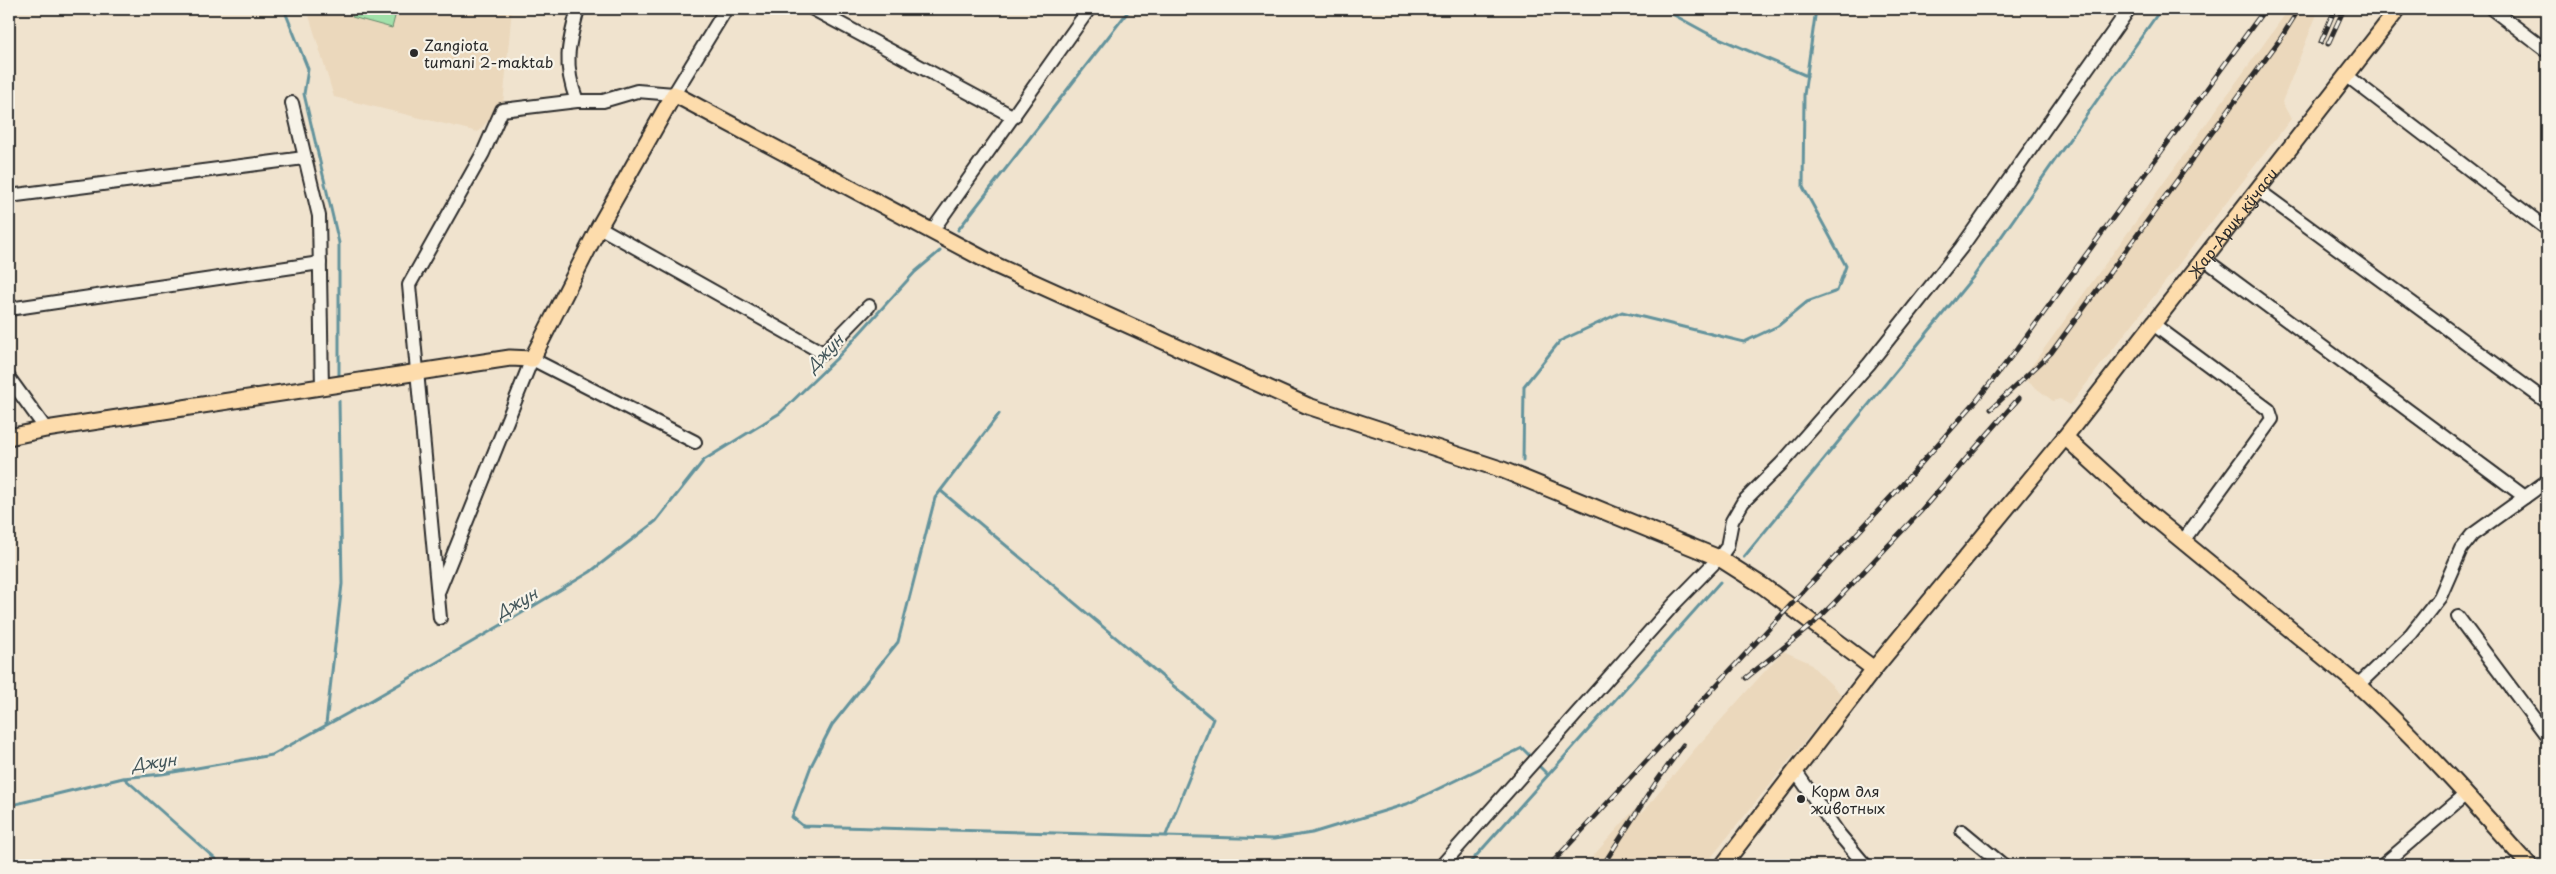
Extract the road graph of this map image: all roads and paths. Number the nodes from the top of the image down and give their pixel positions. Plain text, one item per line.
1 (578, 9) edge
2 (726, 9) edge
3 (813, 9) edge
4 (1089, 9) edge
5 (2129, 9) edge
6 (2398, 9) edge
7 (2492, 9) edge
8 (2547, 51) edge
9 (2346, 75) junction
10 (674, 94) junction
11 (577, 101) junction
12 (292, 103) dead end
13 (1014, 117) junction
14 (304, 158) junction
15 (2258, 190) junction
16 (9, 196) edge
17 (599, 227) junction
18 (2547, 229) edge
19 (932, 231) junction
20 (2203, 258) junction
21 (320, 263) junction
22 (869, 306) dead end
23 (9, 309) edge
24 (2153, 324) junction
25 (532, 359) junction
26 (418, 373) junction
27 (9, 378) edge
28 (322, 388) junction
29 (2547, 402) edge
30 (46, 429) junction
31 (9, 437) edge
32 (2065, 437) junction
33 (695, 442) dead end
34 (2547, 481) edge
35 (2525, 497) junction
36 (2183, 541) junction
37 (1719, 558) junction
38 (438, 594) junction
39 (2458, 617) dead end
40 (440, 618) dead end
41 (1874, 669) junction
42 (2358, 685) junction
43 (2547, 736) edge
44 (1796, 772) junction
45 (2466, 794) junction
46 (1962, 831) dead end
47 (1442, 865) edge
48 (1723, 865) edge
49 (1865, 865) edge
50 (2003, 865) edge
51 (2383, 865) edge
52 (2529, 865) edge

1 - 11 street
2 - 10 street
3 - 13 street
4 - 13 street
5 - 37 street
6 - 9 main road, Жар-Арик кўчаси
7 - 8 street
9 - 15 main road, Жар-Арик кўчаси
9 - 18 street
10 - 11 street
10 - 17 main road
10 - 19 main road
11 - 26 street
12 - 14 street
13 - 19 street
14 - 16 street
14 - 21 street
15 - 20 main road, Жар-Арик кўчаси
15 - 29 street
17 - 22 street
17 - 25 main road
19 - 37 main road
20 - 24 main road, Жар-Арик кўчаси
20 - 35 street
21 - 23 street
21 - 28 street
24 - 32 main road, Жар-Арик кўчаси
24 - 36 street
25 - 26 main road
25 - 33 street
25 - 38 street
26 - 28 main road
26 - 38 street
27 - 30 street
28 - 30 main road
30 - 31 main road
32 - 36 main road
32 - 41 main road, Жар-Арик кўчаси
34 - 35 street
35 - 42 street
36 - 42 main road
37 - 41 main road
37 - 47 street
38 - 40 street
39 - 43 street
41 - 44 main road, Жар-Арик кўчаси
42 - 45 main road
44 - 48 main road, Жар-Арик кўчаси
44 - 49 street
45 - 51 street
45 - 52 main road
46 - 50 street

